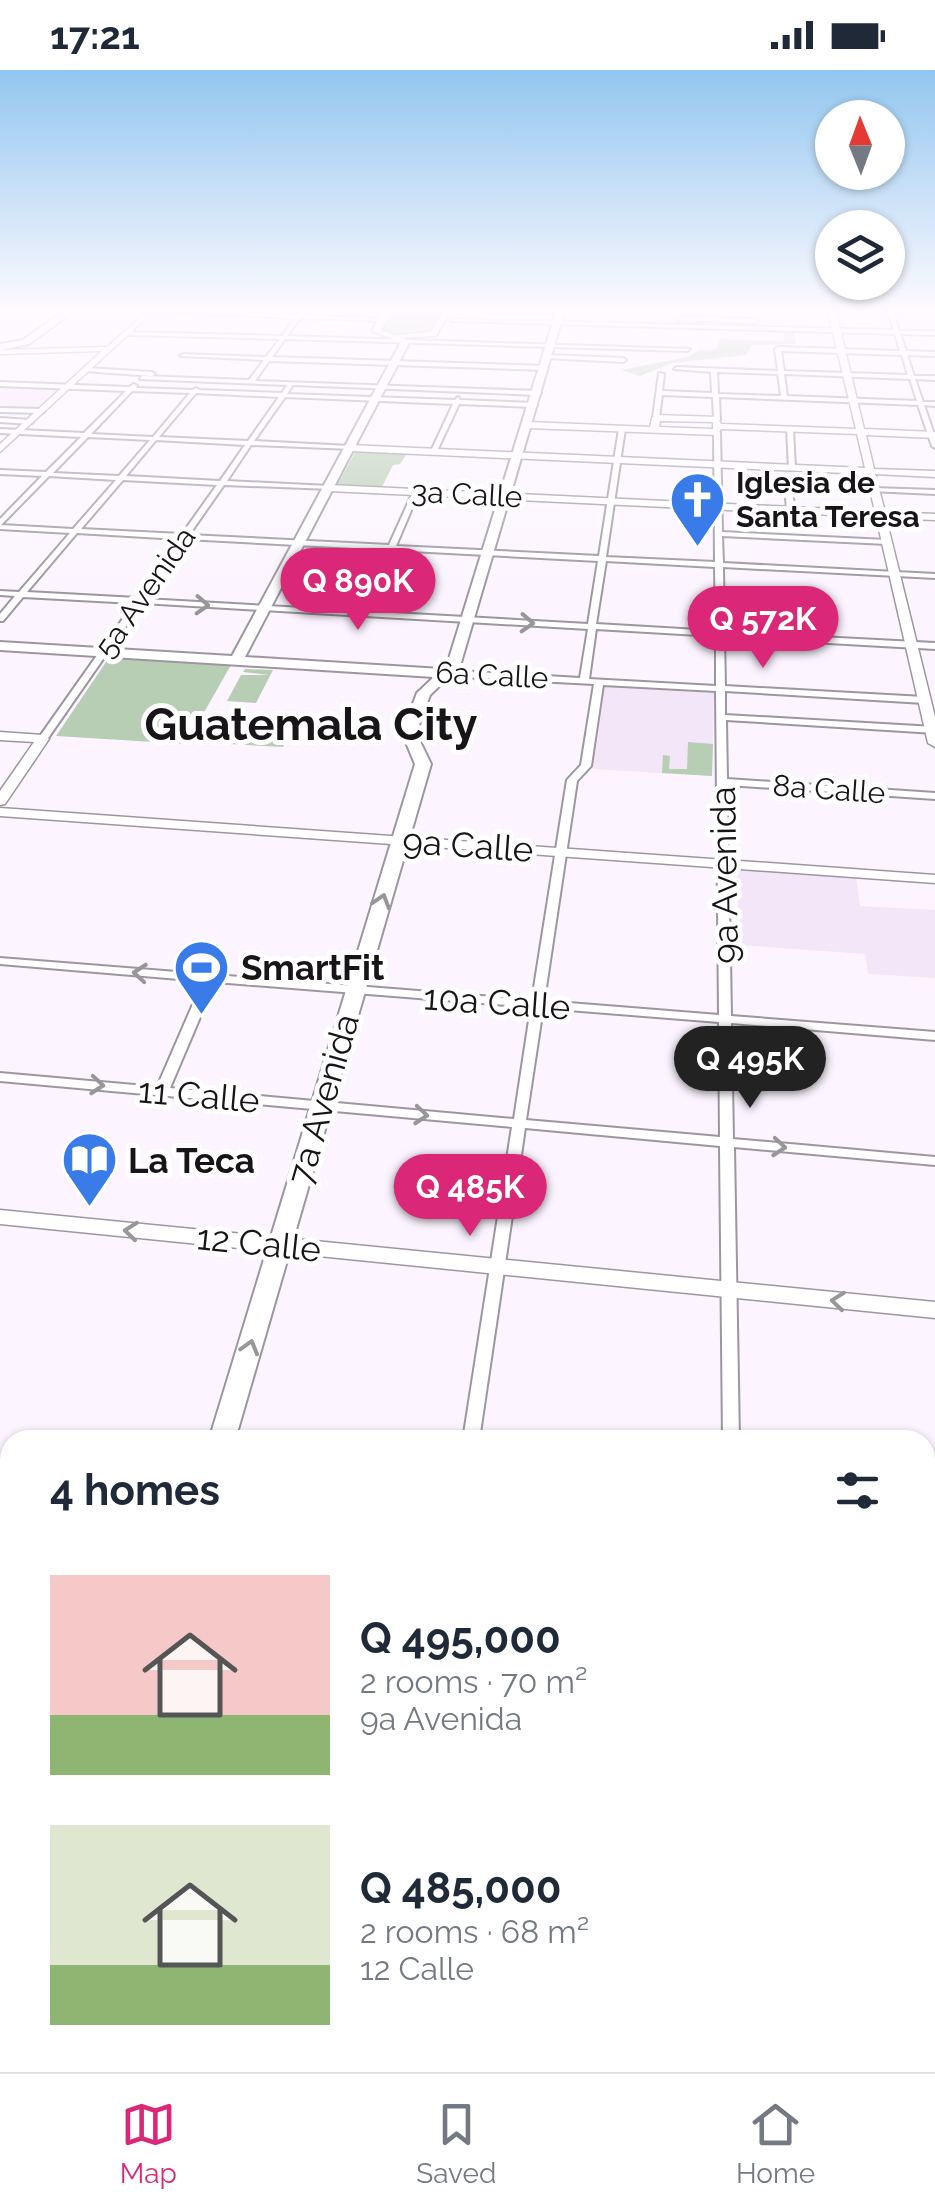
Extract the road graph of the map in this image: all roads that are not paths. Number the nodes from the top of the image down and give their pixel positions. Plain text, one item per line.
1 (48, 405) edge
2 (115, 405) edge
3 (183, 405) edge
4 (276, 405) edge
5 (372, 405) edge
6 (456, 405) edge
7 (519, 405) edge
8 (658, 405) edge
9 (716, 405) edge
10 (853, 405) edge
11 (921, 405) edge
12 (534, 406) joint
13 (0, 410) edge
14 (42, 411) junction
15 (656, 418) junction
16 (0, 420) edge
17 (30, 422) junction
18 (528, 426) junction
19 (717, 426) junction
20 (622, 429) junction
21 (790, 429) junction
22 (654, 430) junction
23 (0, 431) edge
24 (19, 432) junction
25 (860, 432) junction
26 (86, 435) junction
27 (933, 435) edge
28 (156, 438) junction
29 (250, 443) junction
30 (935, 446) edge
31 (350, 448) junction
32 (0, 449) edge
33 (434, 452) junction
34 (518, 455) junction
35 (616, 460) junction
36 (716, 464) junction
37 (792, 468) junction
38 (869, 471) junction
39 (0, 472) edge
40 (49, 474) junction
41 (935, 474) edge
42 (119, 478) junction
43 (220, 483) junction
44 (788, 486) dead end
45 (330, 488) junction
46 (873, 490) junction
47 (416, 492) junction
48 (935, 492) edge
49 (503, 496) junction
50 (610, 501) junction
51 (717, 506) junction
52 (790, 510) junction
53 (879, 514) junction
54 (935, 516) edge
55 (0, 525) edge
56 (74, 531) junction
57 (718, 534) junction
58 (184, 537) junction
59 (887, 542) junction
60 (298, 543) junction
61 (392, 548) junction
62 (486, 552) junction
63 (602, 559) junction
64 (718, 565) junction
65 (895, 574) junction
66 (935, 576) edge
67 (0, 593) edge
68 (21, 594) junction
69 (139, 601) junction
70 (264, 608) junction
71 (0, 619) edge
72 (466, 620) junction
73 (590, 627) junction
74 (719, 634) junction
75 (909, 644) junction
76 (0, 646) edge
77 (935, 646) edge
78 (102, 652) junction
79 (237, 660) junction
80 (443, 673) junction
81 (584, 680) junction
82 (600, 681) junction
83 (721, 688) junction
84 (924, 700) junction
85 (722, 716) junction
86 (934, 734) edge
87 (0, 736) edge
88 (43, 739) junction
89 (722, 782) junction
90 (935, 796) edge
91 (0, 801) edge
92 (0, 812) edge
93 (400, 840) junction
94 (560, 851) junction
95 (724, 863) junction
96 (935, 878) edge
97 (0, 961) edge
98 (210, 979) junction
99 (355, 991) junction
100 (538, 1006) junction
101 (726, 1019) junction
102 (935, 1036) edge
103 (0, 1077) edge
104 (162, 1091) junction
105 (321, 1106) junction
106 (519, 1124) junction
107 (728, 1143) junction
108 (935, 1161) edge
109 (0, 1218) edge
110 (280, 1245) junction
111 (498, 1267) junction
112 (729, 1290) junction
113 (935, 1310) edge
114 (225, 1430) edge
115 (473, 1430) edge
116 (731, 1430) edge

1 - 14 street
2 - 26 street
3 - 28 street
4 - 29 street, 5a Avenida
5 - 31 main road
6 - 33 street
7 - 12 street
8 - 15 street
9 - 19 street, 9a Avenida
10 - 25 street
11 - 27 street
12 - 18 main road, 7a Avenida
13 - 14 street
14 - 17 street
15 - 19 street
15 - 22 street
16 - 17 street
17 - 24 street
18 - 20 street
18 - 34 main road, 7a Avenida
19 - 21 street
19 - 22 street
19 - 36 street, 9a Avenida
20 - 22 street
20 - 35 street
21 - 25 street
21 - 37 street
23 - 24 street
24 - 26 street
24 - 32 street
25 - 27 street
25 - 38 street
26 - 28 street
26 - 40 street
27 - 30 street
28 - 29 street
28 - 42 street
29 - 31 street
29 - 43 street, 5a Avenida
31 - 33 street
31 - 45 main road
33 - 34 street
34 - 35 street
34 - 49 main road, 7a Avenida
35 - 36 street
35 - 50 street
36 - 37 street
36 - 51 street, 9a Avenida
37 - 38 street
38 - 41 street
38 - 46 street
39 - 40 street, 3a Calle
40 - 42 street, 3a Calle
40 - 55 street
42 - 43 street, 3a Calle
42 - 56 street
43 - 45 street, 3a Calle
43 - 58 street, 5a Avenida
44 - 52 street
45 - 47 street, 3a Calle
45 - 60 main road
46 - 48 street
46 - 53 street
47 - 49 street, 3a Calle
47 - 61 street
49 - 50 street, 3a Calle
49 - 62 main road, 7a Avenida
50 - 51 street, 3a Calle
50 - 63 street
51 - 52 street, 3a Calle
51 - 57 street, 9a Avenida
52 - 53 street, 3a Calle
53 - 54 street, 3a Calle
53 - 59 street
55 - 56 street
56 - 58 street
56 - 68 street
57 - 59 street
57 - 64 street, 9a Avenida
58 - 60 street
58 - 69 street, 5a Avenida
59 - 65 street
60 - 61 street
60 - 70 main road
61 - 62 street
62 - 63 street
62 - 72 main road, 7a Avenida
63 - 64 street
63 - 73 street
64 - 65 street
64 - 74 street, 9a Avenida
65 - 66 street
65 - 75 street
67 - 68 street
68 - 69 street
68 - 71 street
69 -> 70 street
69 - 78 street, 5a Avenida
70 - 72 street
70 - 79 main road
72 -> 73 street
72 - 80 main road, 7a Avenida
73 - 74 street
73 - 81 street
74 - 75 street
74 - 83 street, 9a Avenida
75 - 77 street
75 - 84 street
76 - 78 main road, 6a Calle
78 - 79 main road, 6a Calle
78 - 88 street, 5a Avenida
79 - 80 main road, 6a Calle
80 - 81 street, 6a Calle
80 - 93 main road, 7a Avenida
81 - 82 street, 6a Calle
82 - 83 street, 6a Calle
82 - 94 street
83 - 84 street, 6a Calle
83 - 85 street, 9a Avenida
84 - 86 street
85 - 86 street
85 - 89 street, 9a Avenida
87 - 88 street
88 - 91 street, 5a Avenida
89 - 90 street, 8a Calle
89 - 95 street, 9a Avenida
92 - 93 street, 9a Calle
93 - 94 street, 9a Calle
99 -> 93 main road, 7a Avenida
94 - 95 street, 9a Calle
94 - 100 street
95 - 96 street, 9a Calle
95 - 101 street, 9a Avenida
98 -> 97 street, 10a Calle
98 - 99 street, 10a Calle
98 - 104 street
99 - 100 street, 10a Calle
99 - 105 main road, 7a Avenida
100 - 101 street, 10a Calle
100 - 106 street
101 - 102 street, 10a Calle
101 - 107 street, 9a Avenida
103 -> 104 street, 11 Calle
104 - 105 street, 11 Calle
105 -> 106 street, 11 Calle
105 - 110 main road, 7a Avenida
106 - 107 street, 11 Calle
106 - 111 street
107 -> 108 street, 11 Calle
107 - 112 street, 9a Avenida
110 -> 109 street, 12 Calle
110 - 111 street, 12 Calle
114 -> 110 main road, 7a Avenida
111 - 112 street, 12 Calle
111 - 115 street
113 -> 112 street, 12 Calle
112 - 116 street, 9a Avenida

